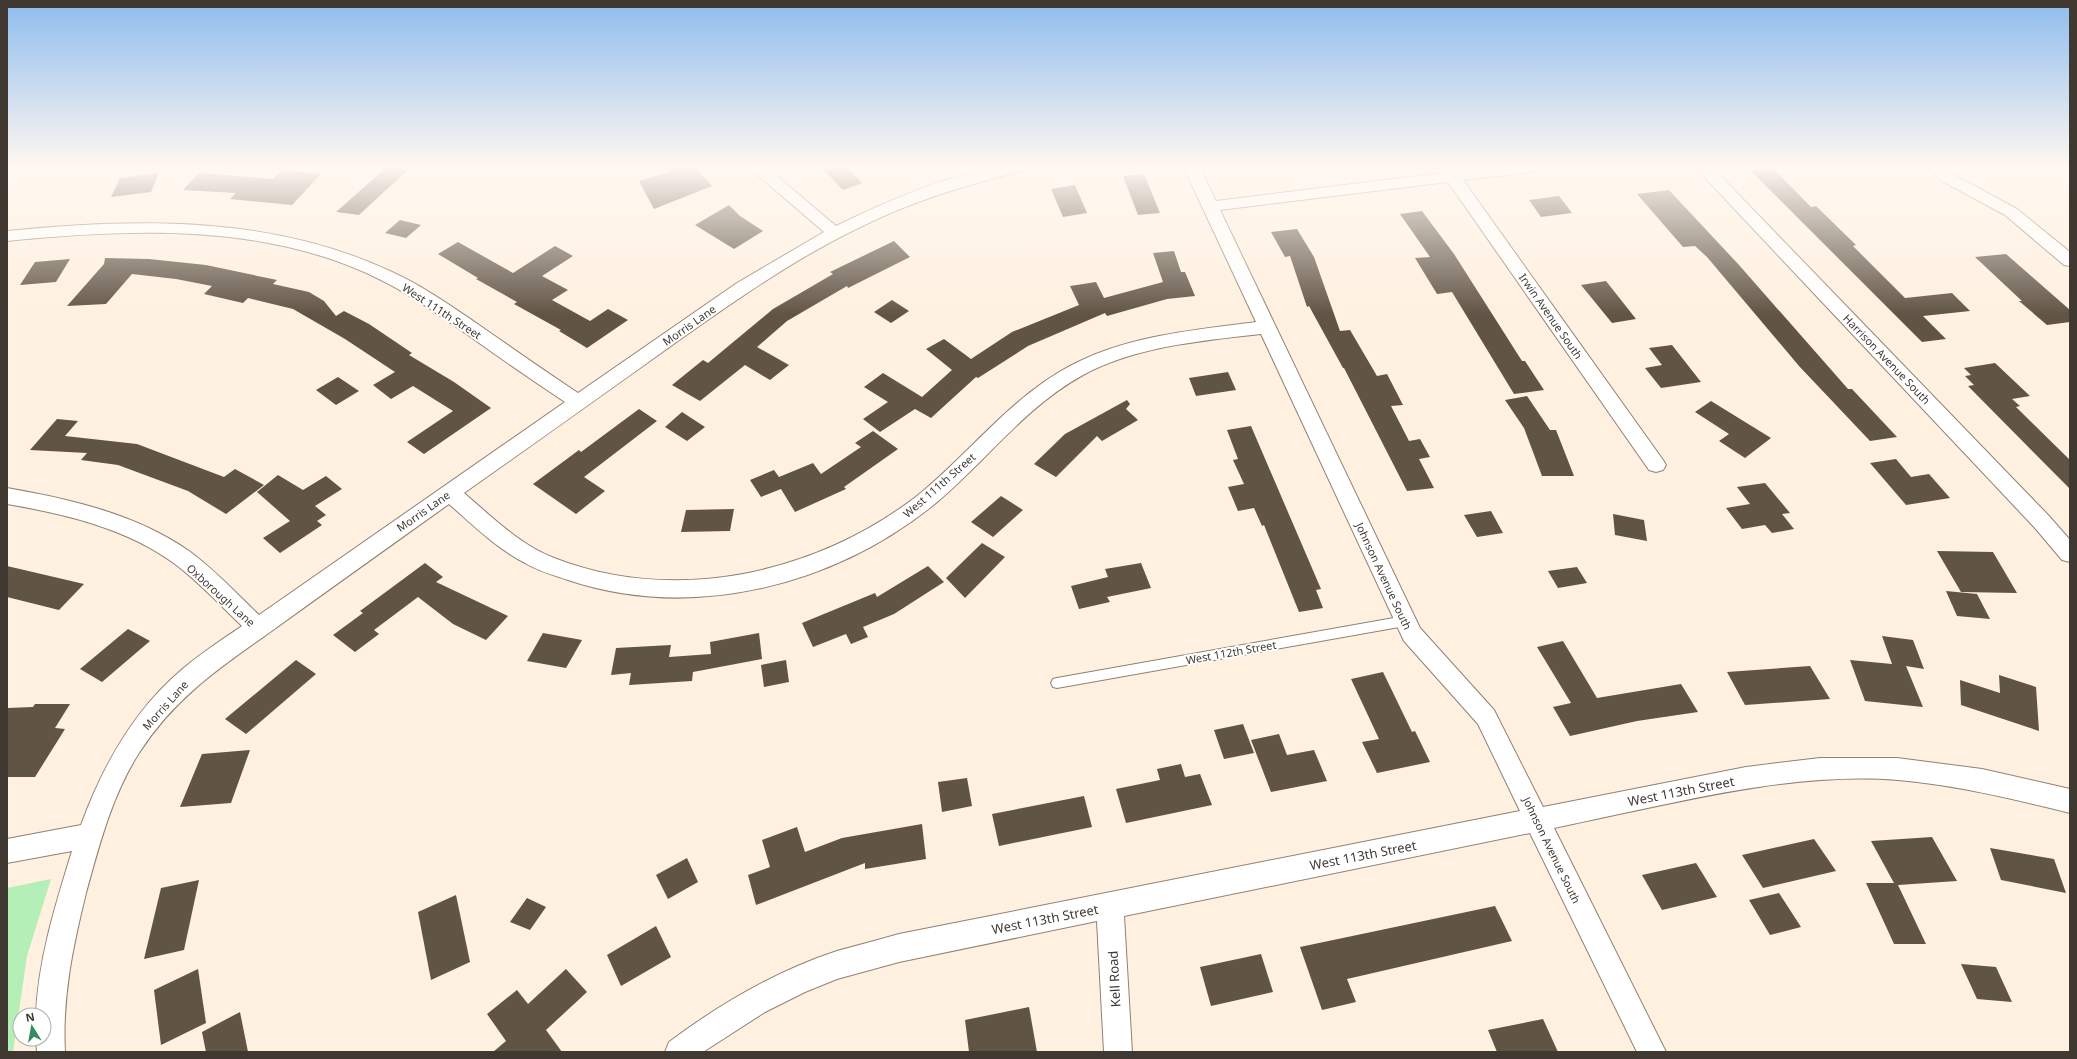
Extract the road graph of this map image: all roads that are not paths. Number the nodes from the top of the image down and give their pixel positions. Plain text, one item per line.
1 (814, 215) edge
2 (873, 215) edge
3 (1213, 215) edge
4 (1480, 215) edge
5 (1749, 215) edge
6 (2014, 215) edge
7 (835, 233) junction
8 (7, 236) edge
9 (2070, 261) edge
10 (1266, 327) junction
11 (579, 403) junction
12 (1656, 465) dead end
13 (450, 493) junction
14 (7, 496) edge
15 (2070, 554) edge
16 (1405, 621) junction
17 (258, 628) junction
18 (1057, 683) dead end
19 (2070, 801) edge
20 (1537, 820) junction
21 (89, 836) junction
22 (7, 851) edge
23 (1110, 906) junction
24 (51, 1052) edge
25 (679, 1052) edge
26 (1118, 1052) edge
27 (1652, 1052) edge

1 - 7 street
2 - 7 street, Morris Lane
3 - 10 street, Johnson Avenue South
4 - 12 street, Irwin Avenue South
5 - 15 street, Harrison Avenue South
6 - 9 street
7 - 11 street, Morris Lane
8 - 11 street, West 111th Street
10 - 13 street, West 111th Street
10 - 16 street, Johnson Avenue South
11 - 13 street, Morris Lane
13 - 17 street, Morris Lane
14 - 17 street, Oxborough Lane
16 - 18 lane, West 112th Street
16 - 20 street, Johnson Avenue South
17 - 21 street, Morris Lane
19 - 20 street, West 113th Street
20 - 23 street, West 113th Street
20 - 27 street, Johnson Avenue South
21 - 22 street
21 - 24 street, Morris Lane
23 - 25 street, West 113th Street
23 - 26 street, Kell Road

